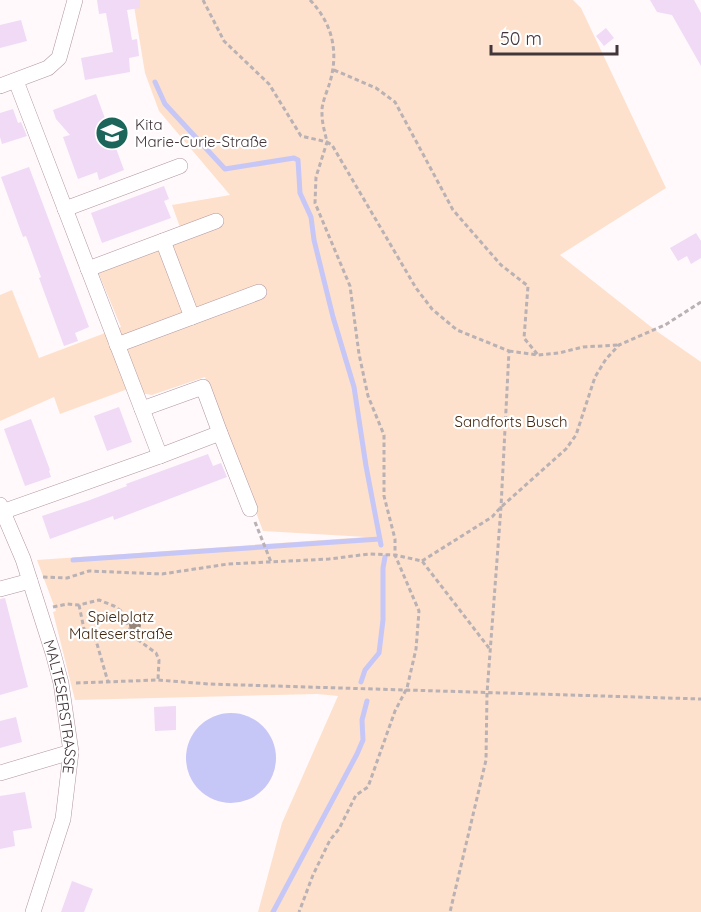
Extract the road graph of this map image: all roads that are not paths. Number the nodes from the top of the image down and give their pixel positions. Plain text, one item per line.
1 (75, 0) edge
2 (16, 81) junction
3 (0, 86) edge
4 (180, 166) dead end
5 (65, 209) junction
6 (216, 221) dead end
7 (163, 241) junction
8 (88, 269) junction
9 (259, 292) dead end
10 (192, 317) junction
11 (117, 345) junction
12 (142, 409) junction
13 (220, 433) junction
14 (160, 456) junction
15 (1, 508) edge
16 (250, 509) road end
17 (30, 580) junction
18 (0, 589) edge
19 (71, 752) junction
20 (0, 773) edge
21 (33, 912) edge

1 - 2 street
2 - 3 street
2 - 5 street
4 - 5 street
5 - 8 street
6 - 7 street
7 - 8 street
7 - 10 street
8 - 11 street
9 - 10 street
10 - 11 street
11 - 12 street
12 - 13 street
12 - 14 street
13 - 14 street
13 - 16 street
14 - 15 street
15 - 17 street, MALTESERSTRASSE
17 - 18 street
17 - 19 street, MALTESERSTRASSE
19 - 20 street
19 - 21 street, MALTESERSTRASSE

